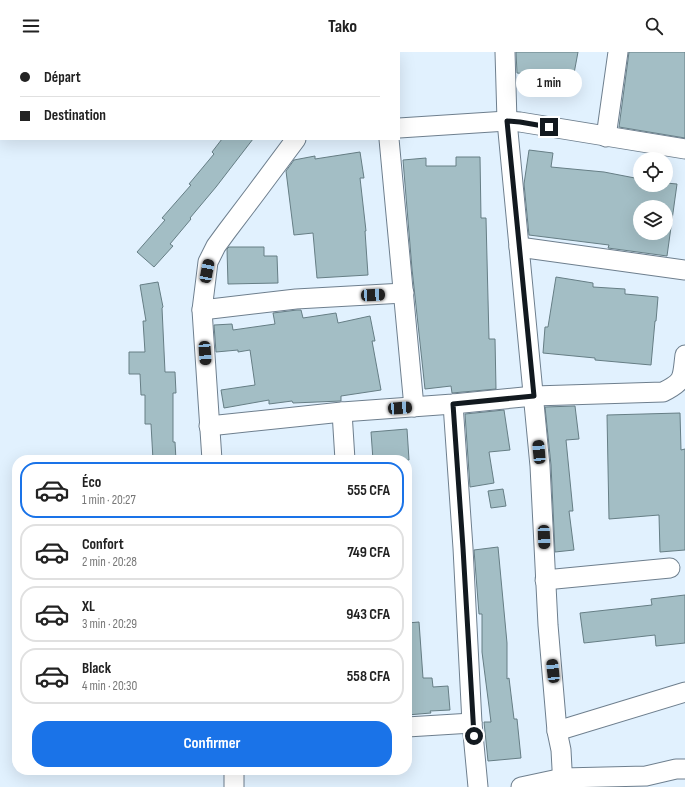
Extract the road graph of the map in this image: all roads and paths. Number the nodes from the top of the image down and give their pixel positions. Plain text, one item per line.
1 (505, 52) edge
2 (618, 52) edge
3 (507, 121) junction
4 (400, 128) edge
5 (606, 137) junction
6 (295, 140) edge
7 (389, 140) edge
8 (685, 149) edge
9 (519, 247) junction
10 (685, 270) edge
11 (404, 293) junction
12 (202, 310) junction
13 (685, 355) edge
14 (534, 396) junction
15 (453, 404) junction
16 (414, 407) junction
17 (342, 412) junction
18 (209, 426) junction
19 (212, 455) edge
20 (345, 455) edge
21 (670, 568) dead end
22 (545, 580) junction
23 (685, 692) edge
24 (472, 723) junction
25 (412, 726) edge
26 (557, 731) junction
27 (685, 769) edge
28 (234, 775) edge
29 (563, 782) edge
30 (234, 787) edge
31 (478, 787) edge
32 (521, 787) edge

1 - 3 street
2 - 5 street
3 - 4 street
3 - 5 street
3 - 9 street
5 - 8 street
6 - 12 street
7 - 11 street
9 - 10 street
9 - 14 street
11 - 12 street
11 - 16 street
12 - 18 street
13 - 14 street
14 - 15 street
14 - 22 street
15 - 16 street
15 - 24 street
16 - 17 street
17 - 18 street
17 - 20 street
18 - 19 street
21 - 22 street
22 - 26 street
23 - 26 street
24 - 25 street
24 - 31 street
26 - 29 street
27 - 29 street
28 - 30 street
29 - 32 street

